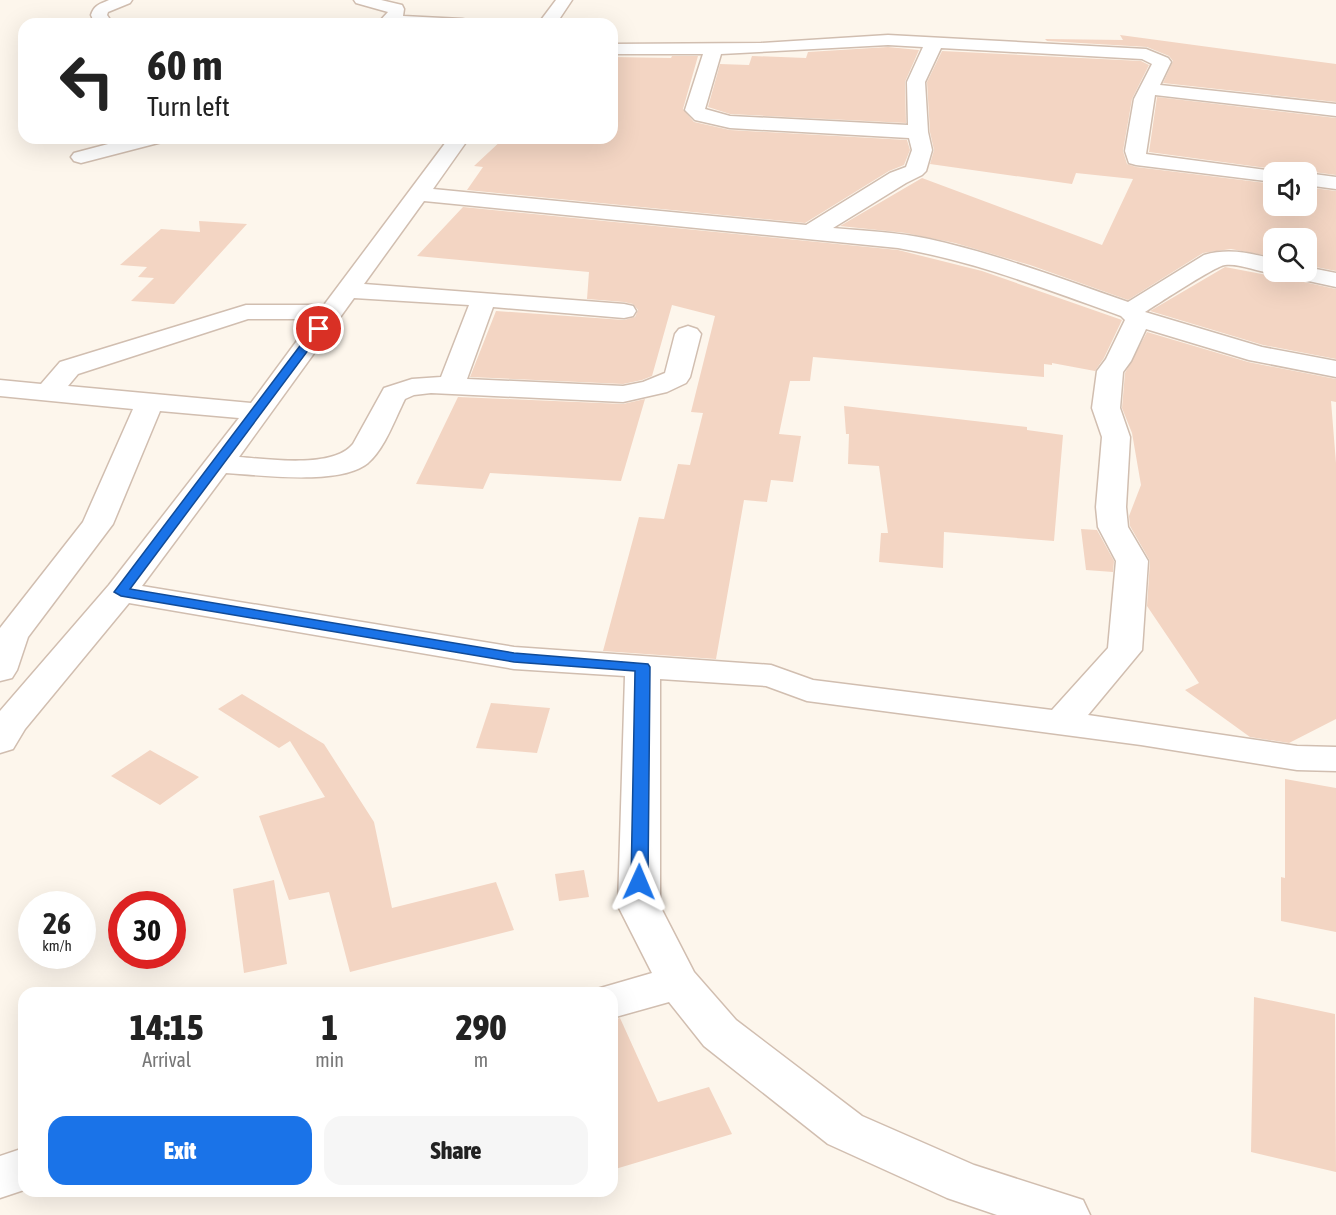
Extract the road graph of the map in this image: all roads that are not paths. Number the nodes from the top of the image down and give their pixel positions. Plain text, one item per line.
1 (124, 0) edge
2 (362, 0) edge
3 (564, 0) edge
4 (101, 18) edge
5 (392, 18) edge
6 (551, 18) edge
7 (933, 42) junction
8 (618, 49) edge
9 (713, 49) junction
10 (1149, 89) junction
11 (1336, 110) edge
12 (918, 132) junction
13 (133, 144) edge
14 (454, 144) edge
15 (81, 158) dead end
16 (1263, 175) edge
17 (1317, 180) edge
18 (1336, 183) edge
19 (417, 194) junction
20 (812, 231) junction
21 (1263, 264) edge
22 (1317, 276) edge
23 (1336, 280) edge
24 (348, 290) junction
25 (484, 299) junction
26 (624, 311) dead end
27 (331, 312) junction
28 (1134, 315) junction
29 (688, 334) dead end
30 (1336, 369) edge
31 (451, 386) junction
32 (0, 388) edge
33 (48, 393) junction
34 (150, 402) junction
35 (258, 412) junction
36 (219, 464) junction
37 (121, 592) junction
38 (643, 667) junction
39 (0, 670) edge
40 (3, 720) edge
41 (1060, 723) junction
42 (1336, 759) edge
43 (678, 983) junction
44 (618, 1000) edge
45 (18, 1171) edge
46 (0, 1178) edge
47 (1065, 1215) edge

1 - 4 street
2 - 5 street
3 - 6 street
7 - 9 street
7 - 10 street
7 - 12 street
8 - 9 street
9 - 12 street
10 - 11 street
10 - 16 street
12 - 20 street
13 - 15 street
14 - 19 street
17 - 18 street
19 - 20 street
19 - 24 street
20 - 28 street
21 - 28 street
22 - 23 street
24 - 25 street
24 - 27 street
25 - 26 street
25 - 31 street
27 - 33 street
27 - 35 street
28 - 30 street
28 - 41 street
29 - 31 street
31 - 36 street
32 - 33 street
33 - 34 street
34 - 35 street
34 - 39 street
35 - 36 street
36 - 37 street
37 - 38 street
37 - 40 street
38 - 41 street
38 - 43 street
41 - 42 street
43 - 44 street
43 - 47 street
45 - 46 street

